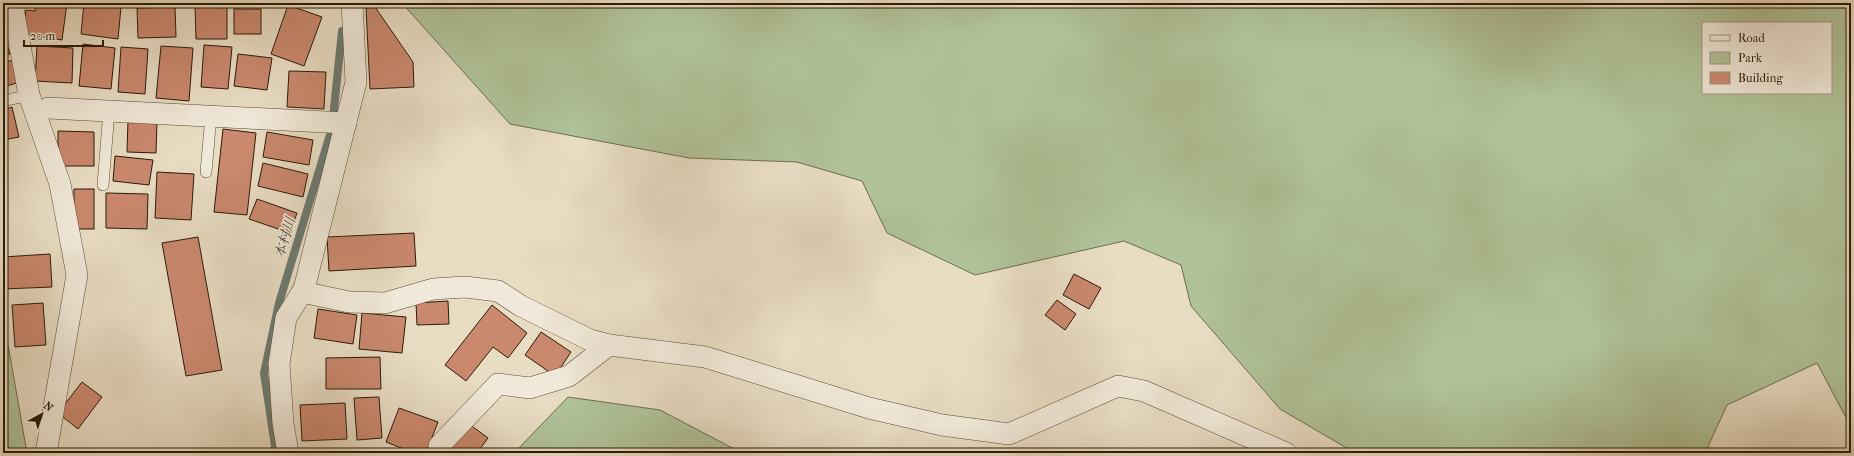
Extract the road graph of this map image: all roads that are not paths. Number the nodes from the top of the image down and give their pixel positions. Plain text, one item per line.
1 (12, 3) edge
2 (352, 3) edge
3 (29, 95) junction
4 (3, 101) edge
5 (48, 108) dead end
6 (109, 111) junction
7 (211, 116) junction
8 (344, 123) junction
9 (206, 172) dead end
10 (103, 185) dead end
11 (302, 292) junction
12 (609, 344) junction
13 (46, 453) edge
14 (288, 453) edge
15 (439, 453) edge
16 (1286, 453) edge

1 - 3 street
2 - 8 street
3 - 4 lane
3 - 13 street
5 - 6 street
6 - 7 street
6 - 10 lane
7 - 8 street
7 - 9 lane
8 - 11 street
11 - 12 street
11 - 14 street
12 - 15 street
12 - 16 street

